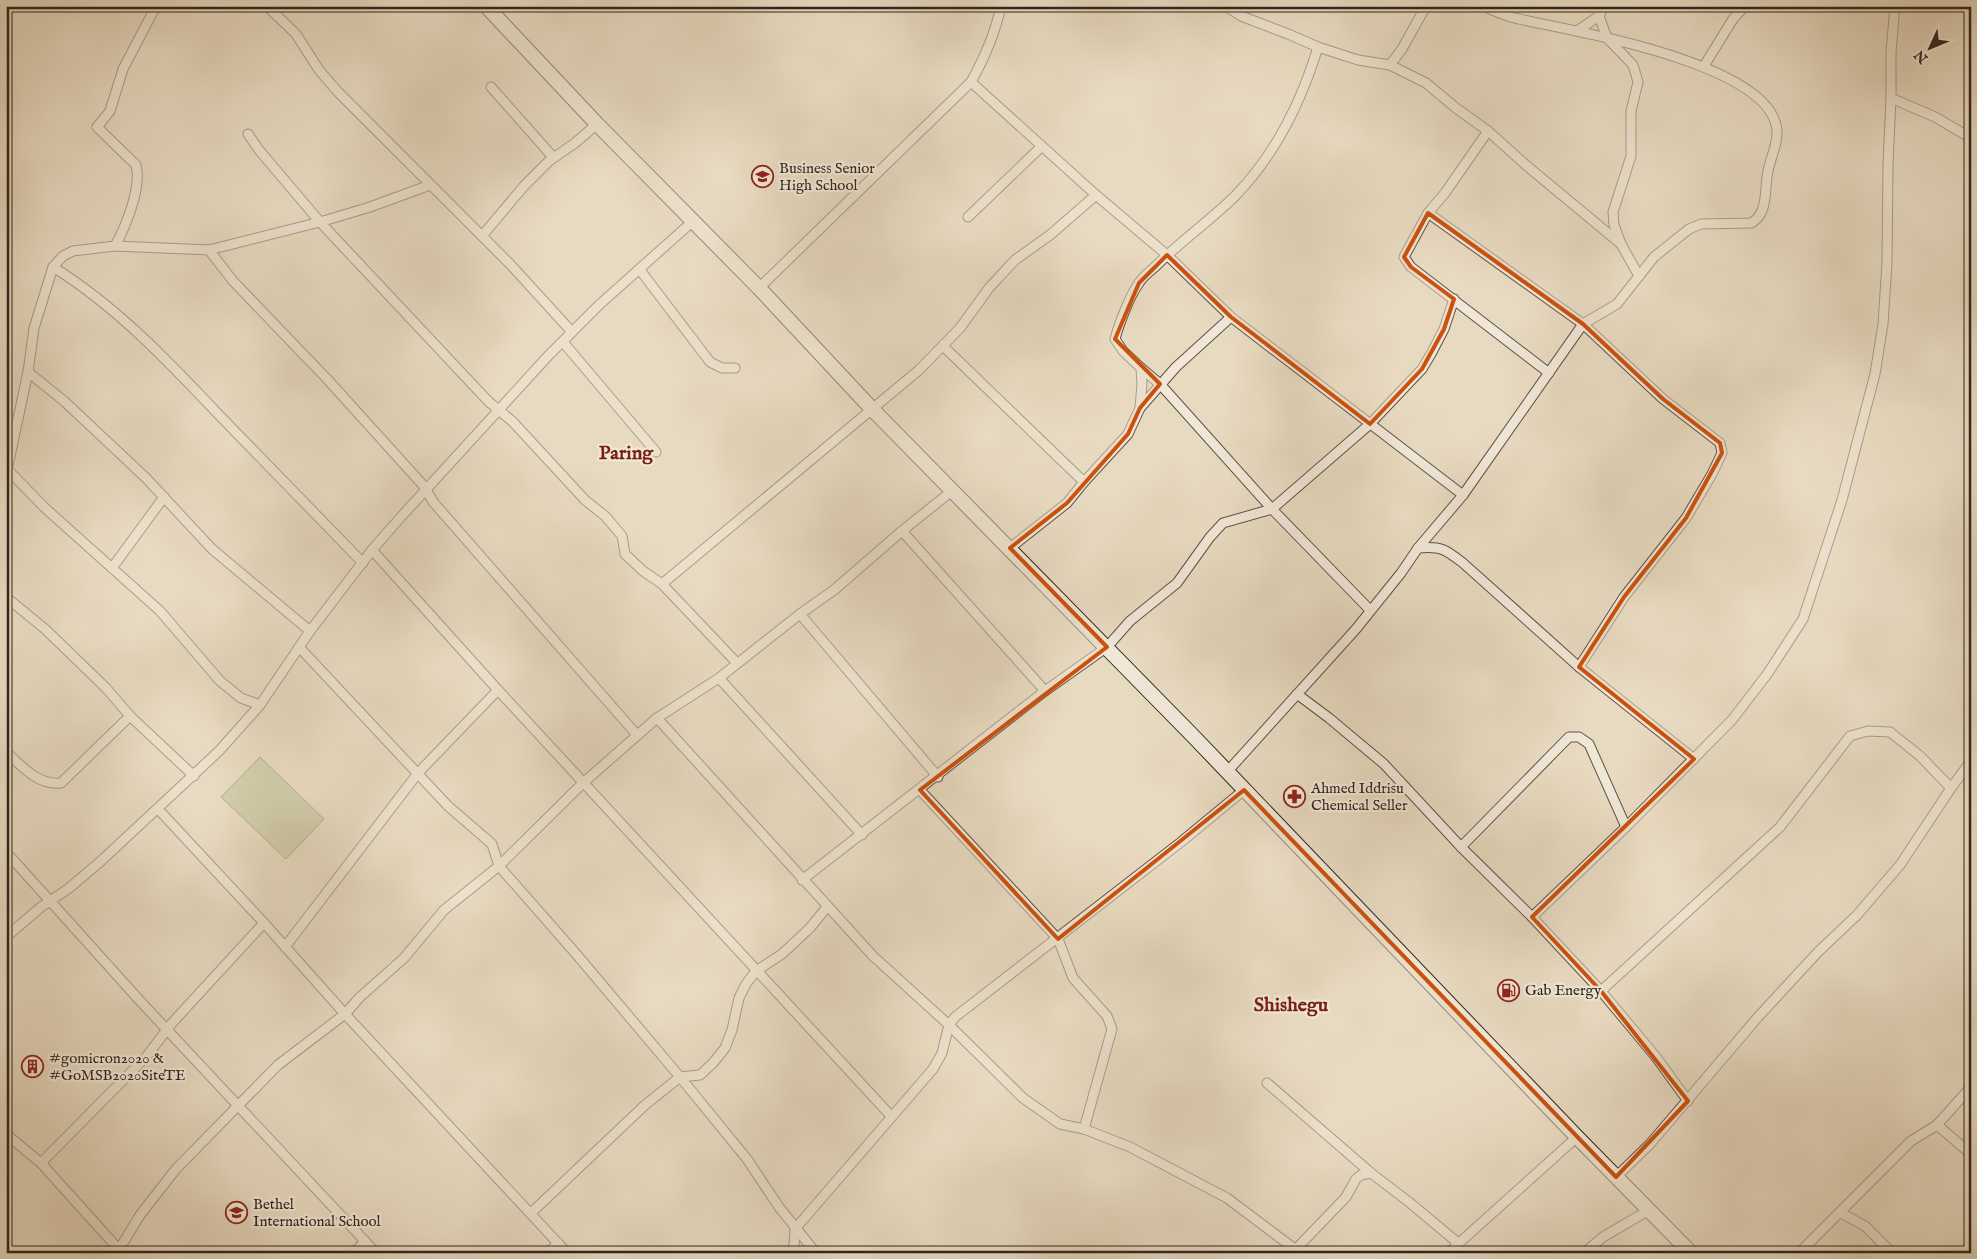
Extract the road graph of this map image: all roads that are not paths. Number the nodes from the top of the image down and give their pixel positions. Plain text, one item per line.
1 (156, 6) edge
2 (266, 6) edge
3 (486, 6) edge
4 (1001, 6) edge
5 (1226, 6) edge
6 (1426, 6) edge
7 (1483, 6) edge
8 (1604, 6) edge
9 (1745, 6) edge
10 (1895, 6) edge
11 (1599, 16) junction
12 (1577, 31) junction
13 (1607, 38) junction
14 (1318, 47) junction
15 (1390, 65) junction
16 (1704, 66) junction
17 (971, 82) junction
18 (490, 87) dead end
19 (1891, 98) junction
20 (597, 124) junction
21 (1488, 131) junction
22 (248, 134) dead end
23 (1971, 138) edge
24 (1042, 146) junction
25 (553, 157) junction
26 (430, 185) junction
27 (1096, 196) junction
28 (1428, 213) junction
29 (968, 217) dead end
30 (320, 222) junction
31 (692, 222) junction
32 (482, 236) junction
33 (1621, 244) junction
34 (115, 246) junction
35 (209, 250) junction
36 (1167, 255) junction
37 (53, 267) junction
38 (640, 270) junction
39 (1639, 276) junction
40 (759, 288) junction
41 (1454, 300) junction
42 (1231, 317) junction
43 (1583, 324) junction
44 (572, 332) junction
45 (563, 342) junction
46 (943, 346) junction
47 (736, 368) dead end
48 (1141, 368) junction
49 (28, 372) junction
50 (1549, 373) junction
51 (1160, 384) junction
52 (1140, 408) junction
53 (872, 409) junction
54 (498, 410) junction
55 (1370, 424) junction
56 (656, 452) dead end
57 (7, 470) edge
58 (1084, 482) junction
59 (426, 490) junction
60 (952, 490) junction
61 (1463, 495) junction
62 (164, 498) junction
63 (1272, 509) junction
64 (902, 531) junction
65 (1010, 548) junction
66 (1418, 548) junction
67 (372, 550) junction
68 (363, 563) junction
69 (112, 568) junction
70 (662, 584) junction
71 (6, 597) edge
72 (1370, 610) junction
73 (800, 614) junction
74 (310, 631) junction
75 (299, 647) junction
76 (1107, 647) junction
77 (737, 663) junction
78 (1579, 667) junction
79 (718, 678) junction
80 (498, 690) junction
81 (1045, 691) junction
82 (1297, 694) junction
83 (260, 705) junction
84 (130, 716) junction
85 (657, 718) junction
86 (637, 735) junction
87 (6, 752) edge
88 (1694, 759) junction
89 (1971, 761) edge
90 (1227, 772) junction
91 (418, 773) junction
92 (194, 776) junction
93 (938, 776) junction
94 (583, 783) junction
95 (1950, 788) junction
96 (920, 790) junction
97 (1244, 790) junction
98 (158, 809) junction
99 (1626, 827) junction
100 (862, 835) junction
101 (1461, 847) junction
102 (6, 852) edge
103 (498, 866) junction
104 (802, 880) junction
105 (50, 901) junction
106 (827, 907) junction
107 (1532, 917) junction
108 (264, 923) junction
109 (6, 937) edge
110 (1058, 939) junction
111 (285, 947) junction
112 (756, 972) junction
113 (1601, 991) junction
114 (345, 1014) junction
115 (949, 1025) junction
116 (167, 1030) junction
117 (680, 1077) junction
118 (1267, 1083) dead end
119 (1971, 1087) edge
120 (1688, 1101) junction
121 (239, 1106) junction
122 (891, 1116) junction
123 (1937, 1125) junction
124 (1084, 1129) junction
125 (6, 1134) edge
126 (1577, 1137) junction
127 (1971, 1154) edge
128 (41, 1163) junction
129 (1371, 1173) junction
130 (1616, 1177) junction
131 (1649, 1210) junction
132 (531, 1213) junction
133 (1841, 1213) junction
134 (795, 1229) junction
135 (365, 1241) junction
136 (558, 1243) junction
137 (1458, 1243) junction
138 (1298, 1251) edge
139 (120, 1252) edge
140 (354, 1253) edge
141 (376, 1253) edge
142 (548, 1253) edge
143 (567, 1253) edge
144 (791, 1253) edge
145 (816, 1253) edge
146 (1448, 1253) edge
147 (1584, 1253) edge
148 (1691, 1253) edge
149 (1799, 1253) edge
150 (1892, 1253) edge

1 - 34 street
2 - 26 street
3 - 20 main road
4 - 17 street
5 - 14 street
6 - 15 street
7 - 12 street
8 - 11 street
9 - 16 street
10 - 19 street
11 - 12 street
11 - 13 street
12 - 13 street
13 - 16 street
13 - 33 street
14 - 15 street
14 - 36 street
15 - 21 street
16 - 39 street
17 - 24 street
17 - 40 street
18 - 25 street
19 - 23 street
19 - 88 street
20 - 25 street
20 - 31 main road
21 - 28 street
21 - 33 street
22 - 30 street
24 - 27 street
24 - 29 street
25 - 32 street
26 - 30 street
26 - 32 street
27 - 36 street
27 - 46 street
28 - 41 street
28 - 43 street
30 - 35 street
30 - 54 street
31 - 38 street
31 - 40 main road
32 - 44 street
33 - 39 street
34 - 35 street
34 - 37 street
35 - 59 street
36 - 42 street
36 - 48 street
37 - 49 street
37 - 68 street
38 - 44 street
38 - 47 street
39 - 43 street
40 - 53 main road
41 - 50 street
41 - 55 street
42 - 51 street
42 - 55 street
43 - 50 street
43 - 78 street
44 - 45 street
45 - 54 street
45 - 56 street
46 - 53 street
46 - 58 street
48 - 51 street
48 - 52 street
49 - 57 street
49 - 62 street
50 - 61 street
51 - 52 street
51 - 63 street
52 - 58 street
53 - 60 main road
53 - 70 street
54 - 59 street
54 - 70 street
55 - 61 street
55 - 63 street
57 - 69 street
58 - 65 street
59 - 67 street
59 - 86 street
60 - 64 street
60 - 65 main road
61 - 66 street
62 - 69 street
62 - 74 street
63 - 72 street
63 - 76 street
64 - 73 street
64 - 81 street
65 - 76 main road
66 - 72 street
66 - 78 street
67 - 68 street
67 - 80 street
68 - 74 street
69 - 83 street
70 - 77 street
71 - 84 street
72 - 82 street
73 - 77 street
73 - 93 street
74 - 75 street
75 - 83 street
75 - 91 street
76 - 81 street
76 - 90 main road
77 - 79 street
78 - 88 street
79 - 85 street
79 - 100 street
80 - 91 street
80 - 94 street
81 - 93 street
82 - 90 street
82 - 101 street
83 - 92 street
84 - 87 street
84 - 92 street
85 - 86 street
85 - 104 street
86 - 94 street
88 - 99 street
89 - 95 street
90 - 97 main road
91 - 103 street
91 - 111 street
92 - 98 street
93 - 96 street
94 - 103 street
94 - 112 street
95 - 113 street
95 - 120 street
96 - 100 street
96 - 110 street
97 - 110 street
97 - 126 main road
98 - 105 street
98 - 108 street
99 - 101 street
99 - 107 street
100 - 104 street
101 - 107 street
102 - 105 street
103 - 114 street
103 - 117 street
104 - 106 street
105 - 109 street
105 - 116 street
106 - 112 street
106 - 115 street
107 - 113 street
108 - 111 street
108 - 116 street
110 - 115 street
110 - 124 street
111 - 114 street
112 - 117 street
112 - 122 street
113 - 120 street
114 - 121 street
114 - 132 street
115 - 122 street
115 - 124 street
116 - 121 street
116 - 128 street
117 - 132 street
117 - 134 street
118 - 129 street
119 - 123 street
120 - 130 street
121 - 135 street
121 - 139 street
122 - 134 street
123 - 127 street
123 - 133 street
124 - 138 street
125 - 128 street
126 - 130 main road
126 - 137 street
128 - 139 street
129 - 137 street
129 - 138 street
130 - 131 main road
131 - 147 street
131 - 148 main road
132 - 136 street
133 - 149 street
133 - 150 street
134 - 144 street
134 - 145 street
135 - 140 street
135 - 141 street
136 - 142 street
136 - 143 street
137 - 146 street

